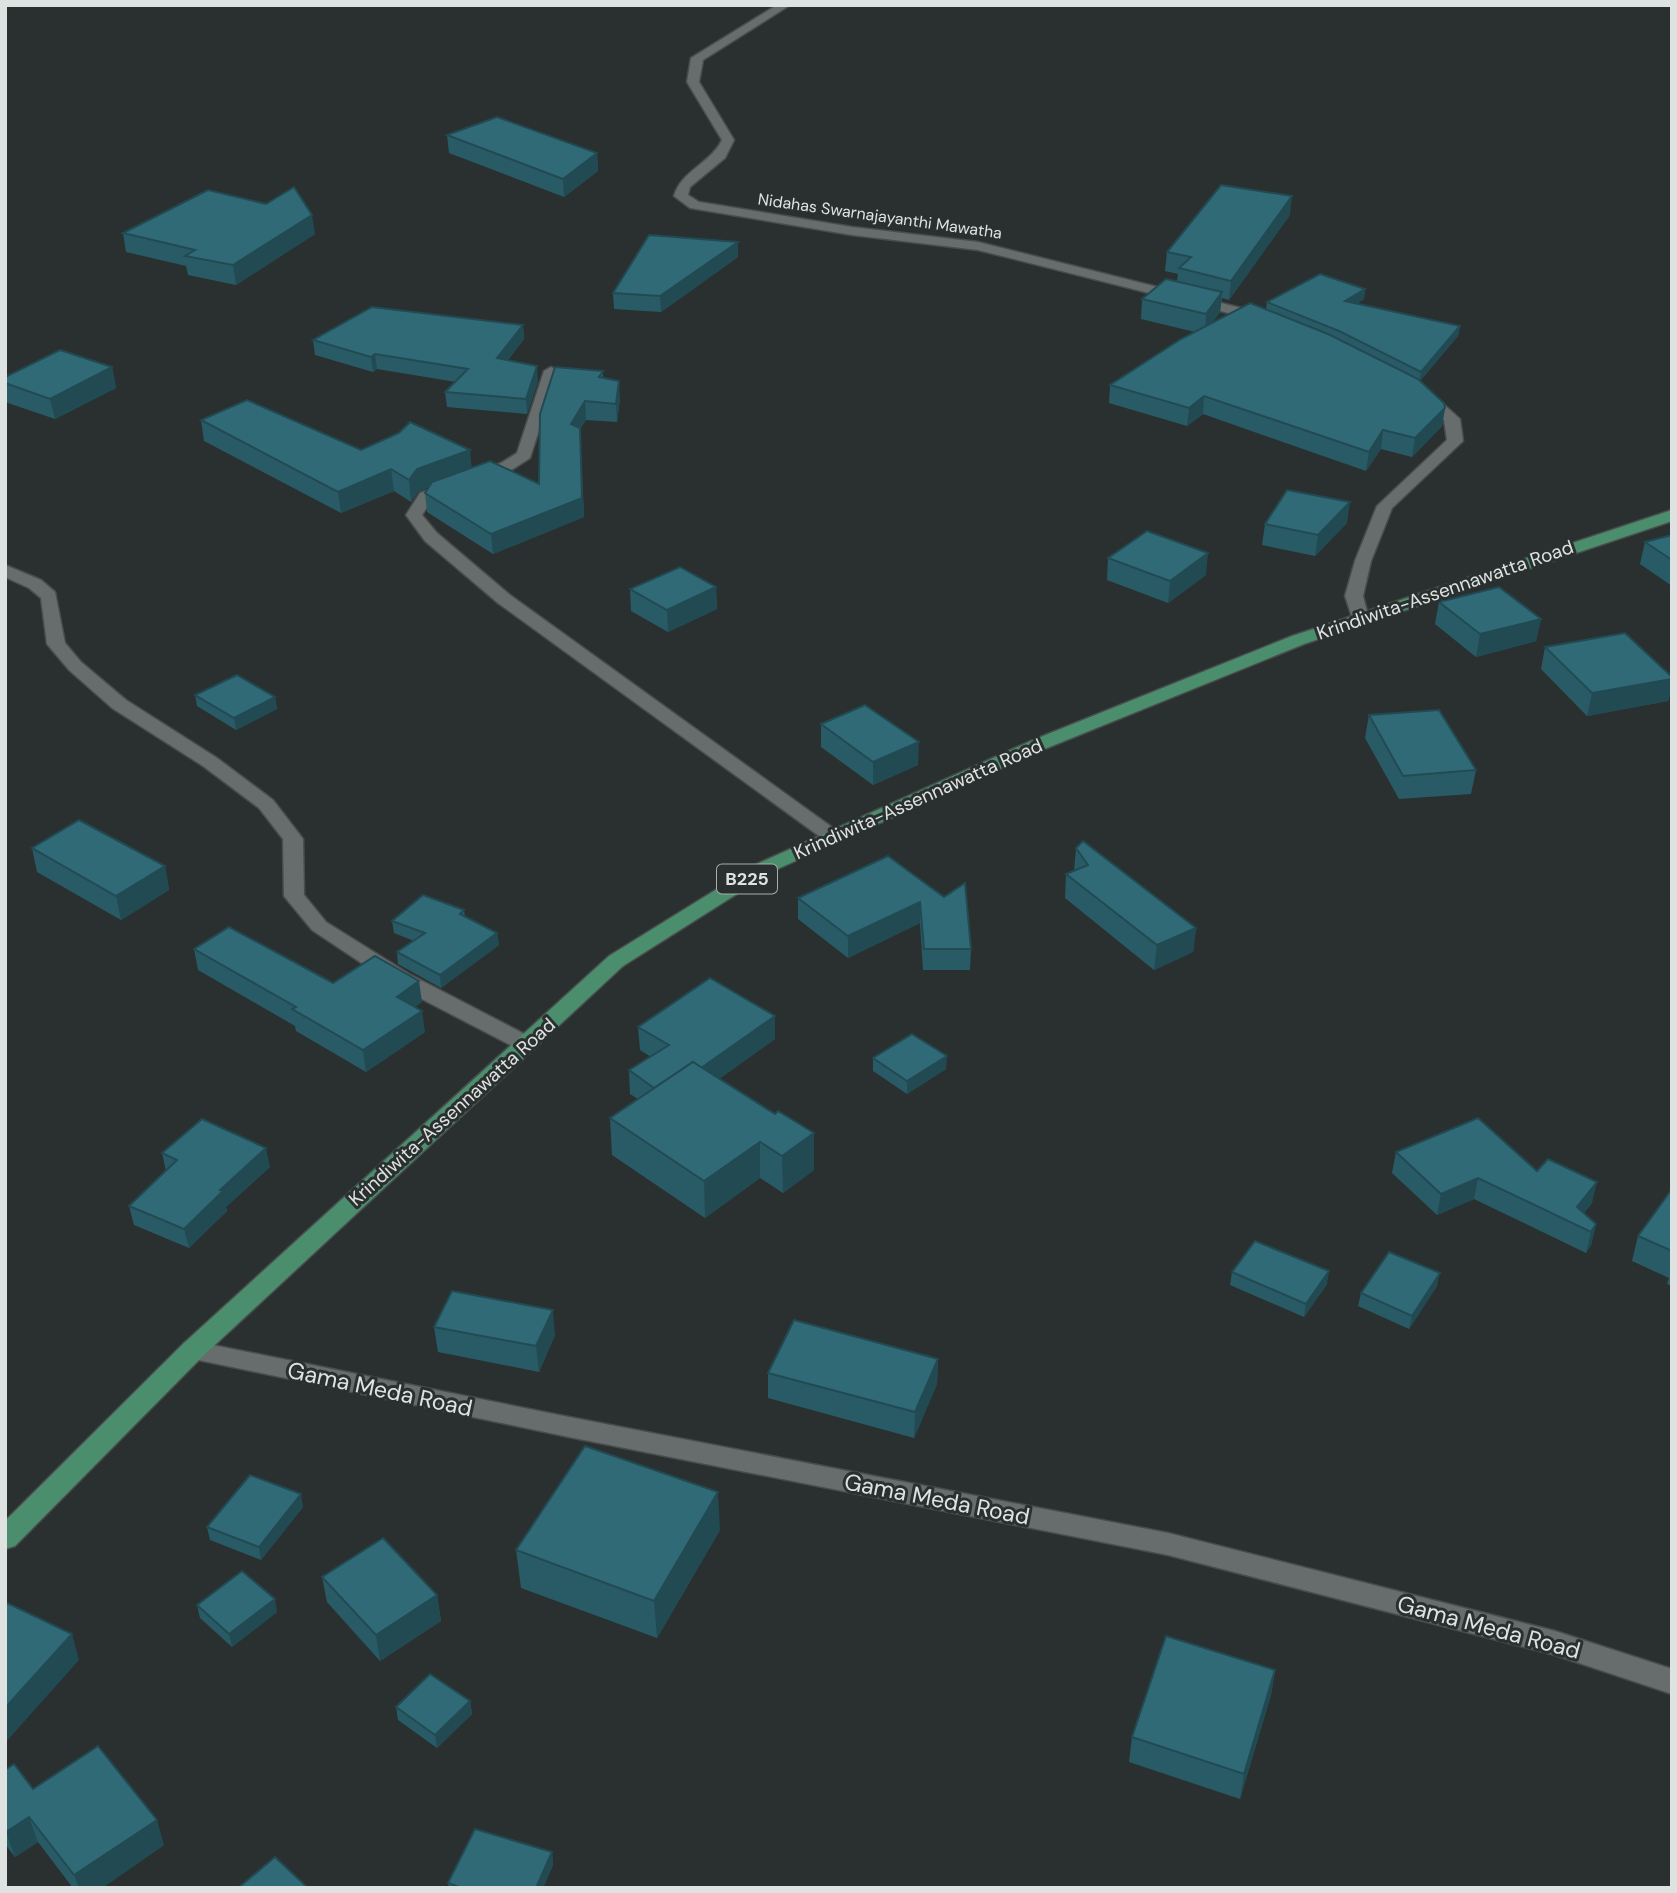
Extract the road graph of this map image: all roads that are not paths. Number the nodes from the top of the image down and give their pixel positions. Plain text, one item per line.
1 (785, 5) edge
2 (1275, 322) edge
3 (551, 371) edge
4 (1411, 387) edge
5 (1672, 515) edge
6 (5, 570) edge
7 (1360, 619) junction
8 (833, 837) junction
9 (526, 1044) junction
10 (193, 1350) junction
11 (5, 1538) edge
12 (1672, 1682) edge

1 - 2 street, Nidahas Swarnajayanthi Mawatha
3 - 8 street
4 - 7 street
5 - 7 main road, Krindiwita-Assennawatta Road / B225
6 - 9 street
7 - 8 main road, Krindiwita-Assennawatta Road / B225
8 - 9 main road, Krindiwita-Assennawatta Road / B225
9 - 10 main road, Krindiwita-Assennawatta Road / B225
10 - 11 main road, Krindiwita-Assennawatta Road / B225
10 - 12 street, Gama Meda Road

